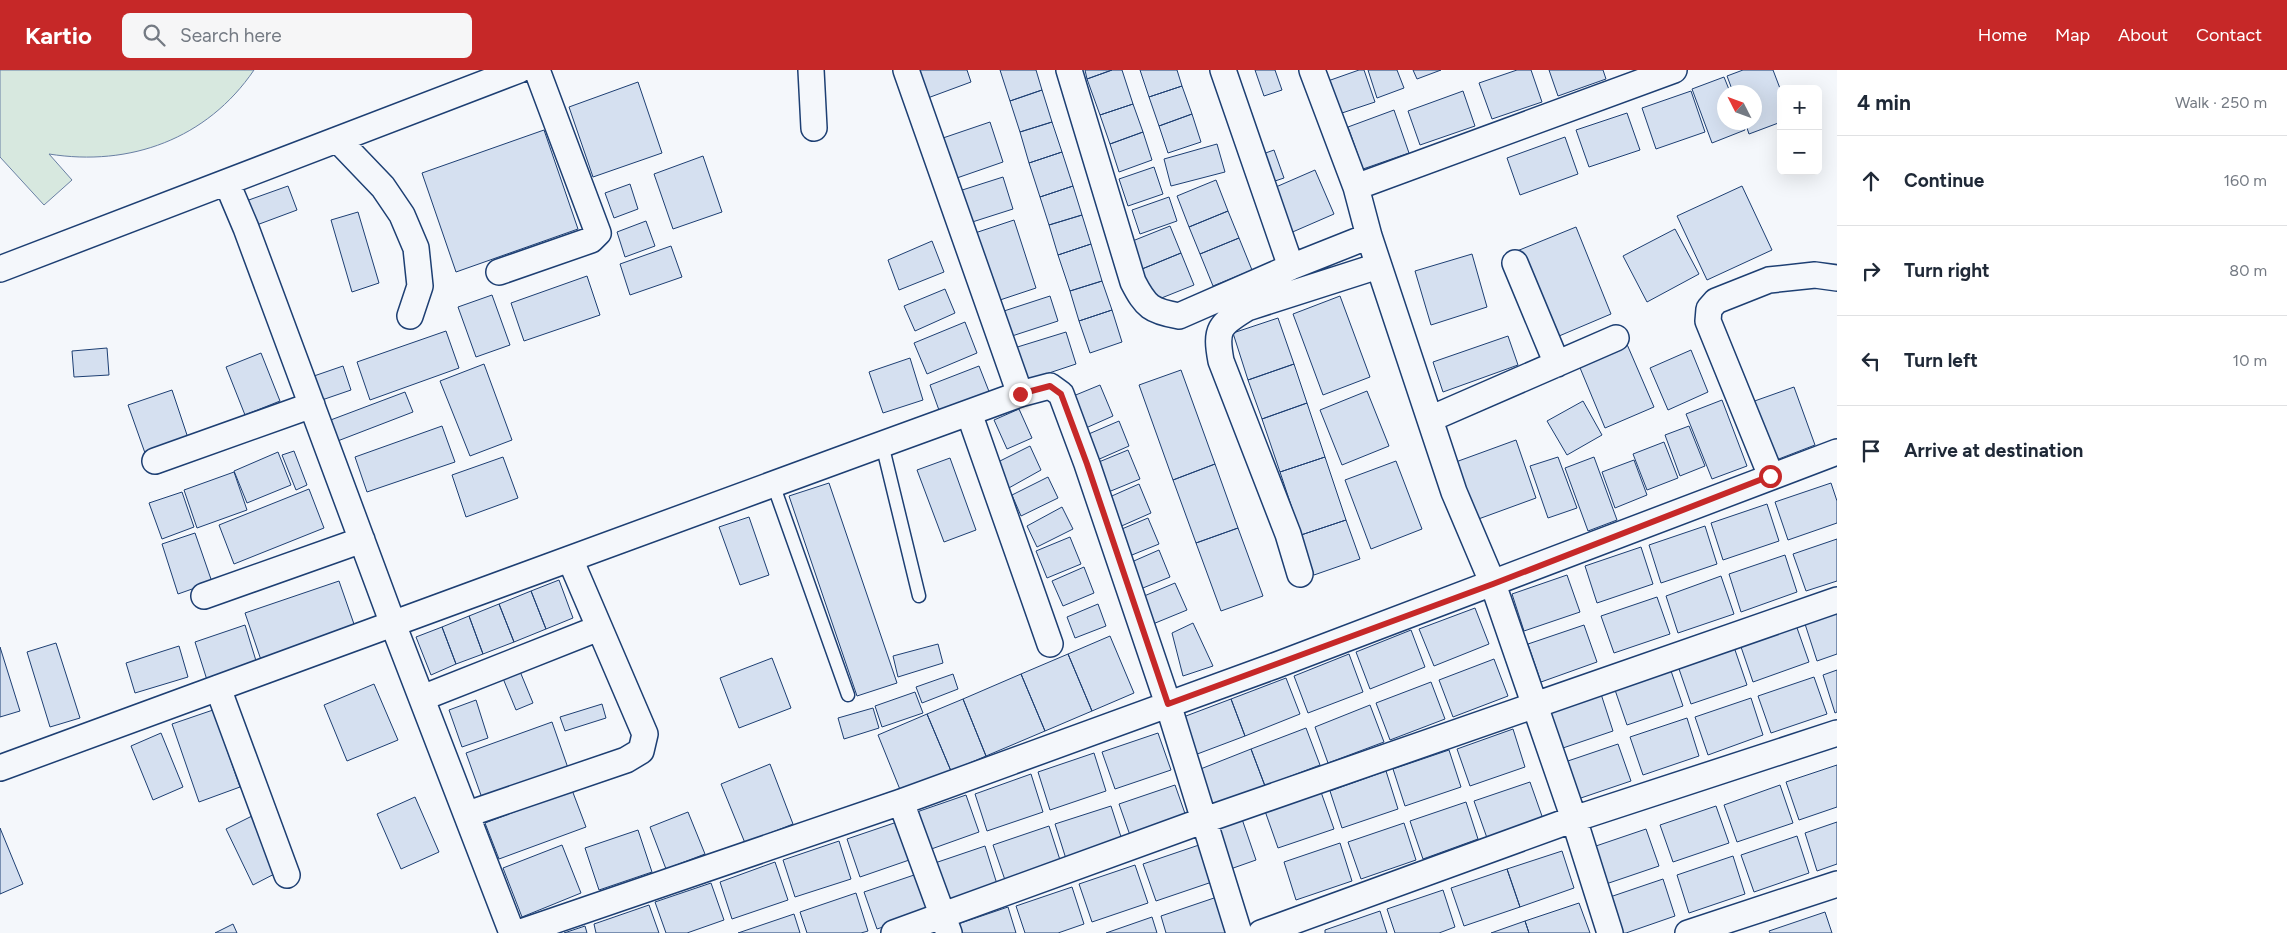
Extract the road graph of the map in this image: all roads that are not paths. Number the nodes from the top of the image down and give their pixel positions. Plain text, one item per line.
1 (519, 70) edge
2 (538, 70) edge
3 (811, 70) edge
4 (906, 70) edge
5 (1069, 70) edge
6 (1223, 70) edge
7 (1312, 70) edge
8 (1674, 70) edge
9 (814, 128) dead end
10 (338, 140) junction
11 (227, 183) junction
12 (1356, 187) junction
13 (1369, 236) junction
14 (1515, 263) dead end
15 (1378, 266) junction
16 (1291, 267) junction
17 (0, 269) edge
18 (500, 272) dead end
19 (1837, 278) edge
20 (410, 316) dead end
21 (1616, 338) dead end
22 (1557, 364) junction
23 (1020, 394) junction
24 (312, 405) junction
25 (969, 413) junction
26 (1430, 419) junction
27 (882, 444) junction
28 (1837, 452) edge
29 (155, 462) dead end
30 (1770, 476) junction
31 (773, 484) junction
32 (362, 540) junction
33 (570, 559) junction
34 (1300, 574) dead end
35 (1493, 584) junction
36 (204, 596) dead end
37 (919, 596) dead end
38 (1837, 600) edge
39 (393, 624) junction
40 (599, 628) junction
41 (1050, 644) dead end
42 (218, 688) junction
43 (848, 695) dead end
44 (422, 698) junction
45 (1168, 704) junction
46 (1534, 705) junction
47 (1837, 733) edge
48 (0, 768) edge
49 (901, 802) junction
50 (468, 814) junction
51 (1574, 819) junction
52 (1202, 821) junction
53 (287, 875) dead end
54 (1837, 884) edge
55 (946, 924) edge
56 (512, 933) edge
57 (518, 933) edge
58 (894, 933) edge
59 (1239, 933) edge
60 (1261, 933) edge
61 (1610, 933) edge
62 (1688, 933) edge

1 - 10 street
2 - 18 street
3 - 9 street
4 - 23 street
5 - 16 street
6 - 16 street
7 - 12 street
8 - 12 street
10 - 11 street
10 - 20 street
11 - 17 street
11 - 24 street
12 - 13 street
13 - 15 street
13 - 16 street
14 - 22 street
15 - 26 street
15 - 34 street
19 - 30 street
21 - 22 street
22 - 26 street
23 - 25 street
23 - 45 street
24 - 29 street
24 - 32 street
25 - 27 street
25 - 41 street
26 - 35 street
27 - 31 street
27 - 37 lane
28 - 30 street
30 - 35 street
31 - 33 street
31 - 43 lane
32 - 36 street
32 - 39 street
33 - 39 street
33 - 40 street
35 - 45 street
35 - 46 street
38 - 46 street
39 - 42 street
39 - 44 street
40 - 44 street
40 - 50 street
42 - 48 street
42 - 53 street
44 - 50 street
45 - 49 street
45 - 52 street
46 - 51 street
46 - 52 street
47 - 51 street
49 - 55 street
49 - 57 street
50 - 56 street
51 - 60 street
51 - 61 street
52 - 55 street
52 - 59 street
54 - 62 street
55 - 58 street

